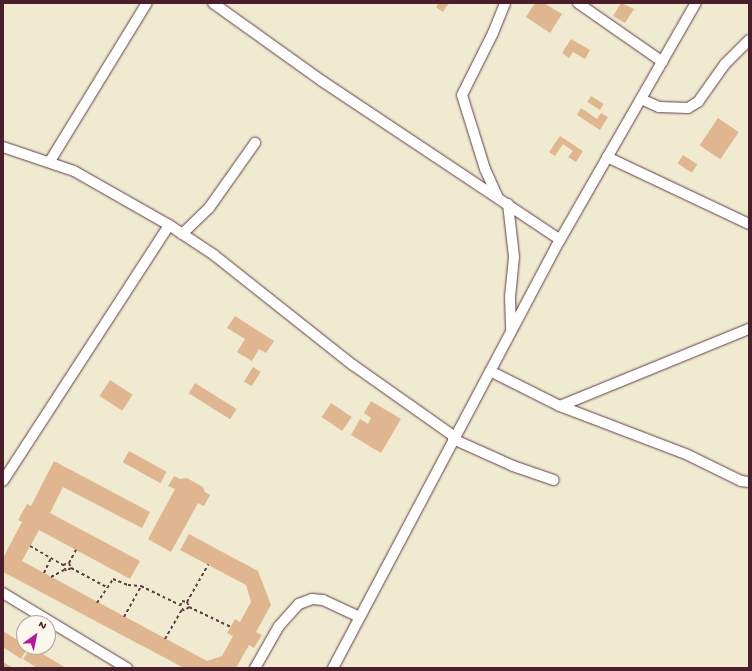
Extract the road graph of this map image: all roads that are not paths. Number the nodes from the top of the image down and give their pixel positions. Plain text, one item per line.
1 (146, 3) edge
2 (213, 3) edge
3 (505, 3) edge
4 (578, 3) edge
5 (696, 3) edge
6 (749, 40) edge
7 (663, 62) junction
8 (641, 99) junction
9 (255, 143) dead end
10 (3, 147) edge
11 (607, 157) junction
12 (50, 161) junction
13 (498, 198) junction
14 (508, 204) junction
15 (749, 224) edge
16 (169, 225) junction
17 (182, 234) junction
18 (560, 240) junction
19 (749, 329) edge
20 (512, 331) junction
21 (490, 372) junction
22 (560, 406) junction
23 (454, 438) junction
24 (554, 480) dead end
25 (3, 481) edge
26 (749, 482) edge
27 (3, 593) edge
28 (359, 617) junction
29 (127, 668) edge
30 (255, 668) edge
31 (333, 668) edge

1 - 12 street
2 - 13 street
3 - 13 street
4 - 7 street
5 - 7 street
6 - 8 street
7 - 8 street
8 - 11 street
9 - 17 street
10 - 12 street
11 - 15 street
11 - 18 street
12 - 16 street
13 - 14 street
14 - 18 street
14 - 20 street
16 - 17 street
16 - 25 street
17 - 23 street
18 - 20 street
19 - 22 street
20 - 21 street
21 - 22 street
21 - 23 street
22 - 26 street
23 - 24 street
23 - 28 street
27 - 29 street
28 - 30 street
28 - 31 street

